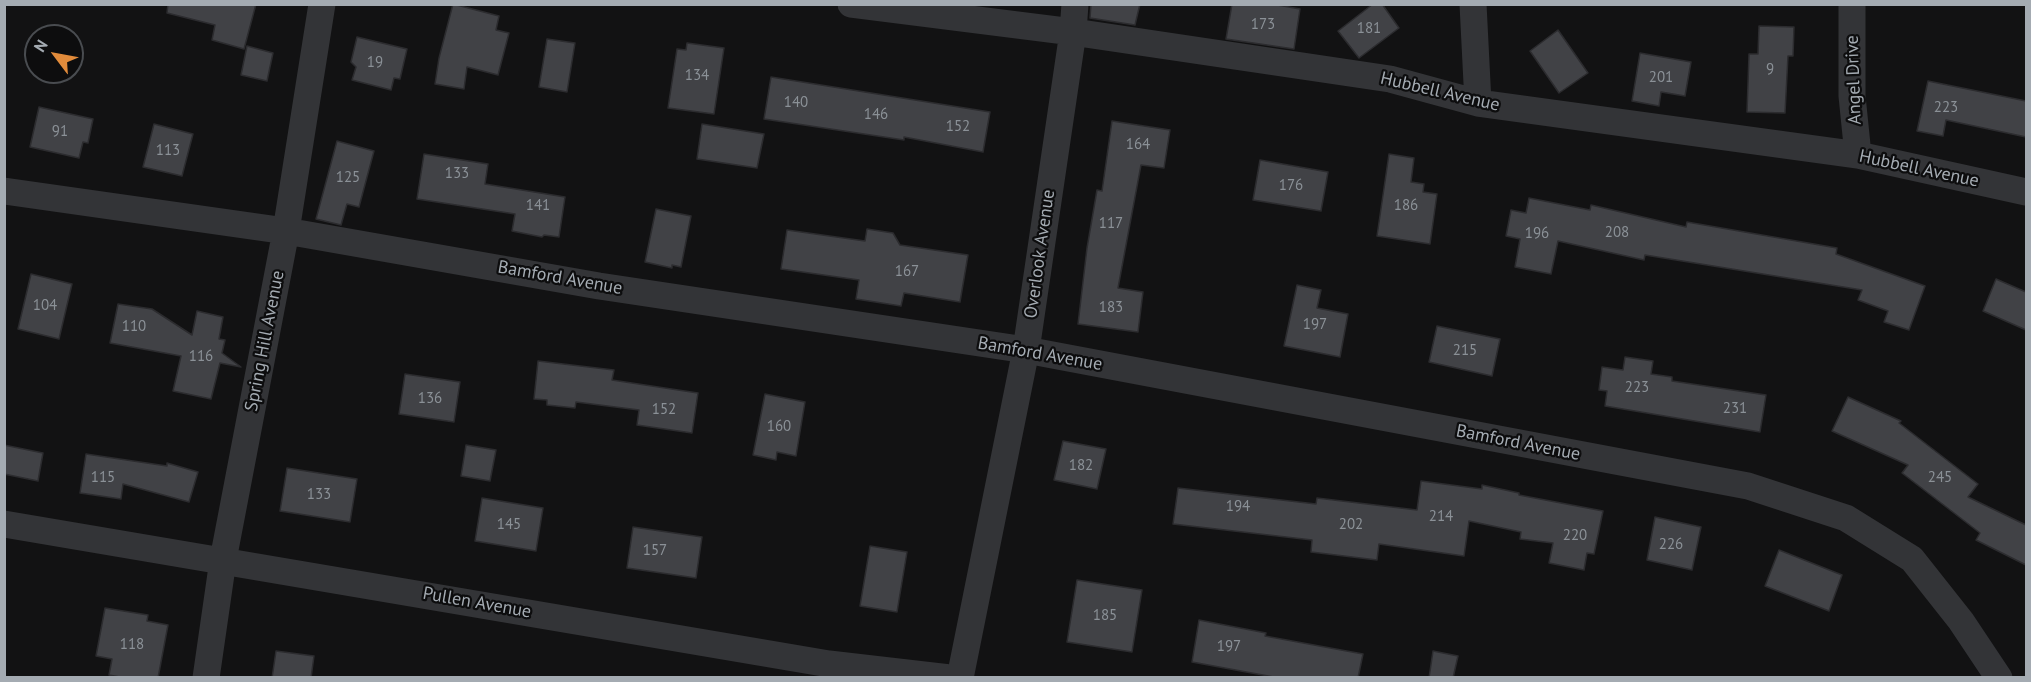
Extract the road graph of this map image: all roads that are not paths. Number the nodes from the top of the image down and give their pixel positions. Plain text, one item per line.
1 (322, 4) edge
2 (851, 4) edge
3 (1075, 4) edge
4 (1473, 4) edge
5 (1852, 4) edge
6 (1073, 32) junction
7 (1478, 103) junction
8 (1858, 155) junction
9 (4, 191) edge
10 (2026, 192) edge
11 (286, 231) junction
12 (1026, 350) junction
13 (4, 524) edge
14 (223, 560) junction
15 (206, 678) edge
16 (950, 678) edge
17 (960, 678) edge
18 (1999, 678) edge

1 - 11 street, Spring Hill Avenue
2 - 6 street, Hubbell Avenue
3 - 6 street, Overlook Avenue
4 - 7 street
5 - 8 street, Angel Drive
6 - 7 street, Hubbell Avenue
6 - 12 street, Overlook Avenue
7 - 8 street, Hubbell Avenue
8 - 10 street, Hubbell Avenue
9 - 11 street, Bamford Avenue
11 - 12 street, Bamford Avenue
11 - 14 street, Spring Hill Avenue
12 - 17 street, Overlook Avenue
12 - 18 street, Bamford Avenue
13 - 14 street, Pullen Avenue
14 - 15 street, Spring Hill Avenue
14 - 16 street, Pullen Avenue

